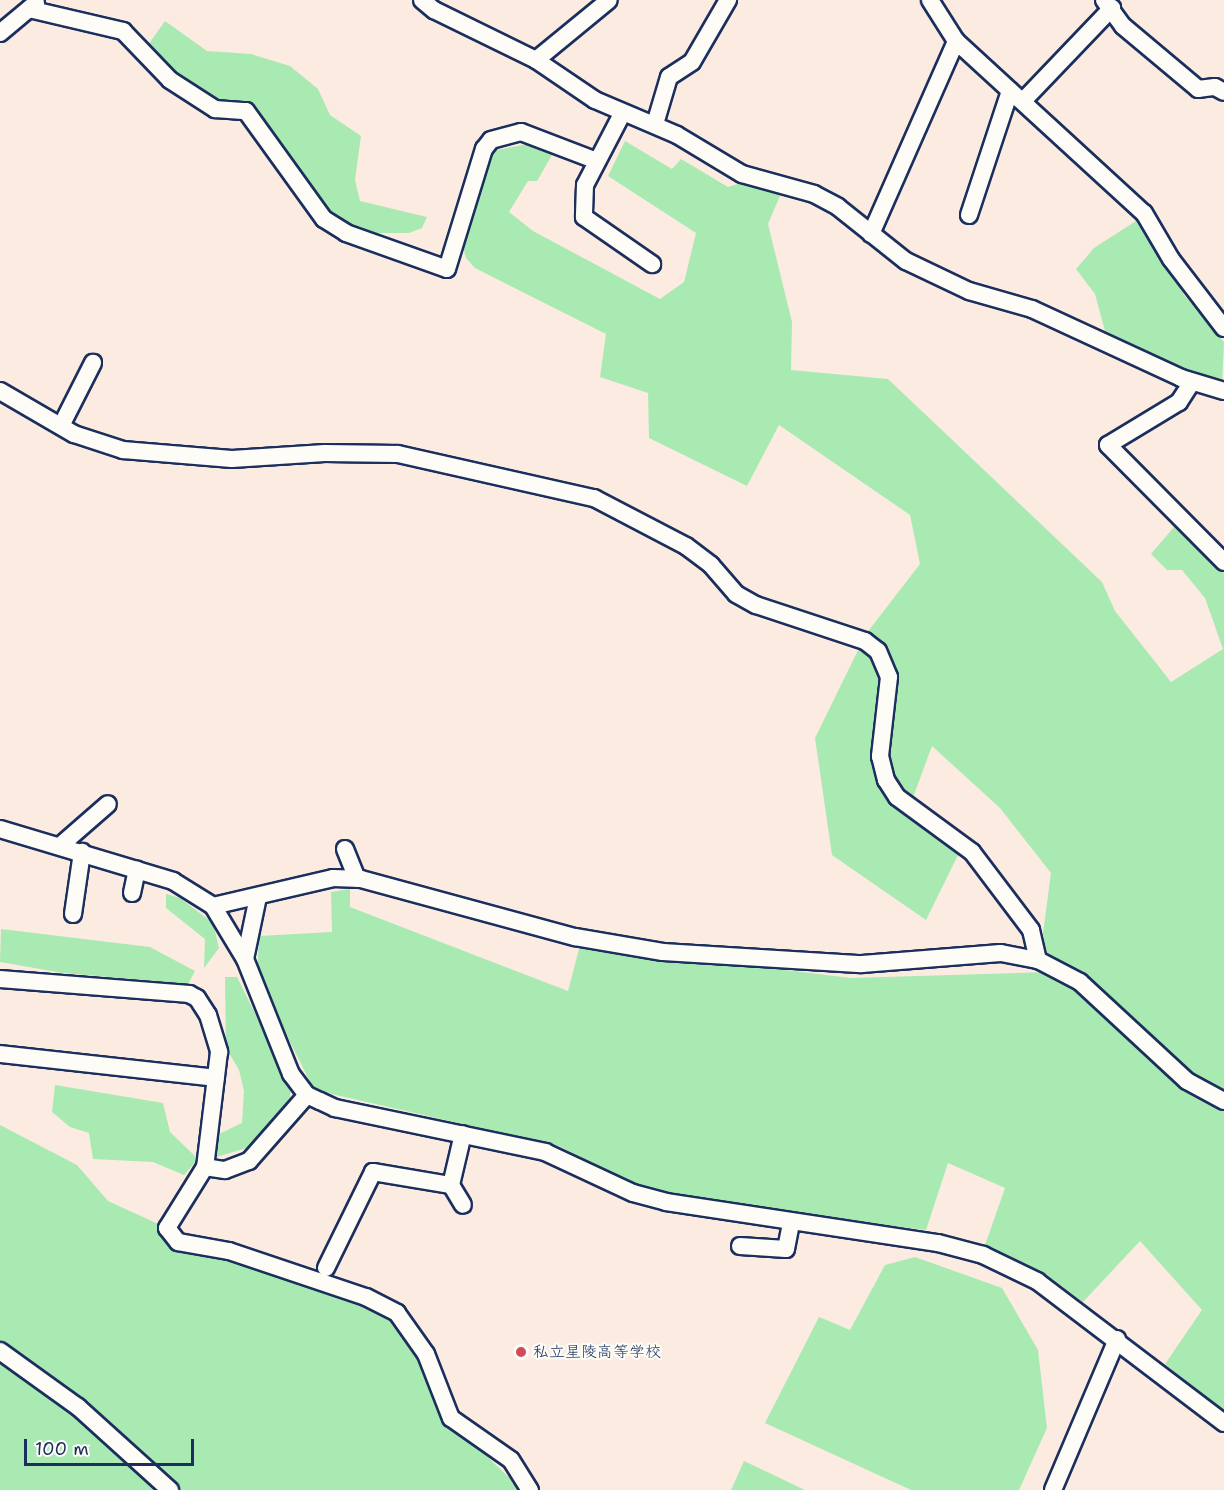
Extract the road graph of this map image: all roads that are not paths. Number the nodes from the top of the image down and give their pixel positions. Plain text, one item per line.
1 (422, 0) edge
2 (609, 0) edge
3 (728, 0) edge
4 (930, 0) edge
5 (1108, 4) edge
6 (34, 5) edge
7 (0, 33) edge
8 (956, 41) junction
9 (536, 60) junction
10 (1224, 92) edge
11 (1016, 96) junction
12 (622, 114) junction
13 (655, 124) junction
14 (597, 161) junction
15 (969, 215) dead end
16 (871, 234) junction
17 (652, 264) dead end
18 (1224, 327) edge
19 (93, 363) dead end
20 (1192, 382) junction
21 (0, 390) edge
22 (1224, 391) edge
23 (61, 426) junction
24 (1224, 562) edge
25 (108, 804) dead end
26 (0, 829) edge
27 (60, 846) junction
28 (345, 849) dead end
29 (81, 852) junction
30 (138, 870) junction
31 (357, 879) junction
32 (132, 893) dead end
33 (258, 897) junction
34 (213, 906) junction
35 (73, 914) dead end
36 (244, 959) junction
37 (1038, 960) junction
38 (0, 979) edge
39 (0, 1054) edge
40 (216, 1078) junction
41 (307, 1095) junction
42 (1224, 1101) edge
43 (462, 1134) junction
44 (205, 1167) junction
45 (451, 1185) junction
46 (463, 1205) dead end
47 (791, 1223) junction
48 (740, 1246) dead end
49 (326, 1268) dead end
50 (1117, 1339) junction
51 (0, 1351) edge
52 (1224, 1423) edge
53 (170, 1490) edge
54 (530, 1490) edge
55 (1053, 1490) edge

1 - 9 street
2 - 9 street
3 - 13 street
4 - 8 street
5 - 10 street
5 - 11 street
6 - 7 street
6 - 14 street
8 - 11 street
8 - 16 street
9 - 12 street
11 - 15 street
11 - 18 street
12 - 13 street
12 - 14 street
13 - 16 street
14 - 17 street
16 - 20 street
19 - 23 street
20 - 22 street
20 - 24 street
21 - 23 street
23 - 37 street
25 - 27 street
26 - 27 street
27 - 29 street
28 - 31 street
29 - 30 street
29 - 35 street
30 - 32 street
30 - 34 street
31 - 33 street
31 - 37 street
33 - 34 street
33 - 36 street
34 - 36 street
36 - 41 street
37 - 42 street
38 - 40 street
39 - 40 street
40 - 44 street
41 - 43 street
41 - 44 street
43 - 45 street
43 - 47 street
44 - 54 street
45 - 46 street
45 - 49 street
47 - 48 street
47 - 50 street
50 - 52 street
50 - 55 street
51 - 53 street

